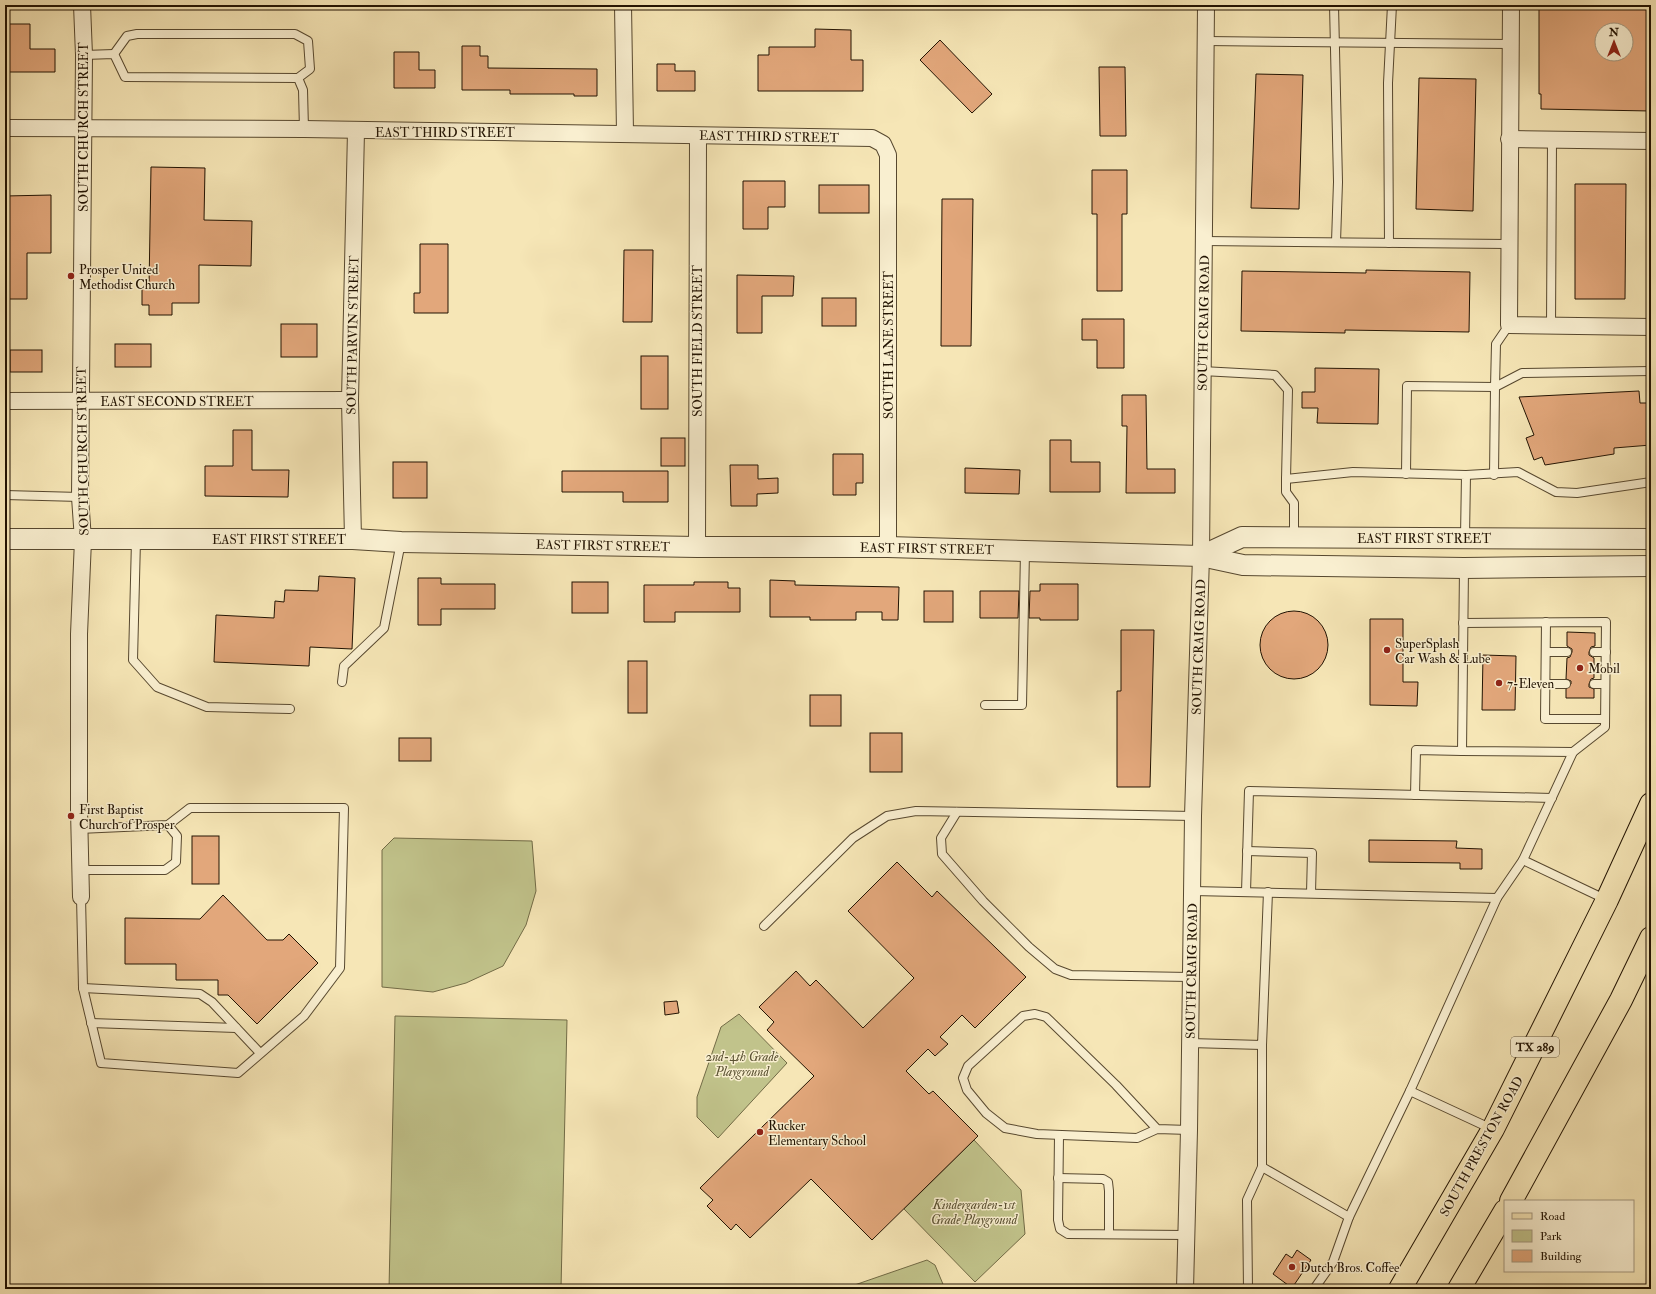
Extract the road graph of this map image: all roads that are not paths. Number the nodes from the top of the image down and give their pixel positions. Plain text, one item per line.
1 (82, 5) edge
2 (623, 5) edge
3 (1206, 5) edge
4 (1334, 5) edge
5 (1392, 5) edge
6 (1511, 5) edge
7 (1206, 41) junction
8 (1336, 42) junction
9 (1390, 43) junction
10 (1510, 44) junction
11 (114, 54) junction
12 (84, 55) junction
13 (298, 78) junction
14 (5, 128) edge
15 (83, 128) junction
16 (304, 129) junction
17 (356, 131) junction
18 (625, 133) junction
19 (698, 136) junction
20 (1508, 139) junction
21 (1552, 140) junction
22 (1651, 141) edge
23 (883, 144) joint
24 (1204, 241) junction
25 (1336, 242) junction
26 (1389, 243) junction
27 (1508, 244) junction
28 (1508, 325) junction
29 (1550, 327) junction
30 (1651, 328) edge
31 (1202, 371) junction
32 (1651, 371) edge
33 (1495, 387) junction
34 (350, 400) junction
35 (5, 401) edge
36 (80, 401) junction
37 (1406, 474) junction
38 (1466, 475) junction
39 (1494, 475) junction
40 (1286, 479) junction
41 (1651, 482) edge
42 (5, 496) edge
43 (80, 497) junction
44 (1465, 537) junction
45 (1294, 538) junction
46 (5, 539) edge
47 (353, 539) junction
48 (1651, 539) edge
49 (83, 540) junction
50 (136, 540) junction
51 (401, 542) junction
52 (888, 546) junction
53 (697, 547) junction
54 (1025, 551) junction
55 (1201, 556) junction
56 (1651, 566) edge
57 (1464, 568) junction
58 (1546, 622) junction
59 (1463, 623) junction
60 (1546, 652) junction
61 (1567, 652) dead end
62 (1594, 652) dead end
63 (1606, 652) junction
64 (342, 682) dead end
65 (1546, 684) junction
66 (1566, 684) dead end
67 (1594, 684) dead end
68 (1605, 684) junction
69 (985, 705) dead end
70 (290, 709) dead end
71 (1605, 719) junction
72 (1462, 751) junction
73 (1573, 752) junction
74 (1415, 795) junction
75 (1552, 798) junction
76 (1651, 804) edge
77 (957, 812) junction
78 (1193, 816) junction
79 (168, 825) junction
80 (79, 829) junction
81 (1247, 851) junction
82 (1524, 860) junction
83 (80, 870) junction
84 (1193, 891) junction
85 (1246, 892) junction
86 (1268, 892) junction
87 (1311, 893) junction
88 (81, 897) joint
89 (1497, 898) junction
90 (1607, 900) junction
91 (764, 926) dead end
92 (1651, 938) edge
93 (1190, 977) junction
94 (83, 988) junction
95 (91, 1023) junction
96 (236, 1028) junction
97 (1190, 1043) junction
98 (1262, 1044) junction
99 (260, 1053) junction
100 (1410, 1091) junction
101 (1157, 1129) junction
102 (1493, 1129) junction
103 (1189, 1130) junction
104 (1059, 1135) junction
105 (1262, 1167) junction
106 (1058, 1178) junction
107 (1512, 1200) edge
108 (1504, 1213) edge
109 (1349, 1216) junction
110 (1109, 1234) junction
111 (1186, 1235) junction
112 (1184, 1289) edge
113 (1248, 1289) edge
114 (1314, 1289) edge
115 (1400, 1289) edge
116 (1459, 1289) edge

1 - 12 street, SOUTH CHURCH STREET
2 - 18 street
3 - 7 street, SOUTH CRAIG ROAD
4 - 8 lane
5 - 9 lane
6 - 10 street
7 - 8 lane
7 - 24 street, SOUTH CRAIG ROAD
8 - 9 lane
8 - 25 lane
9 - 10 lane
9 - 26 lane
10 - 20 street
11 - 12 lane
11 - 13 lane
11 - 13 lane
12 - 15 street, SOUTH CHURCH STREET
13 - 16 lane
14 - 15 street, EAST THIRD STREET
15 - 16 street, EAST THIRD STREET
15 - 36 street, SOUTH CHURCH STREET
16 - 17 street, EAST THIRD STREET
17 - 18 street, EAST THIRD STREET
17 - 34 street, SOUTH PARVIN STREET
18 - 19 street, EAST THIRD STREET
19 - 23 street, EAST THIRD STREET
19 - 53 street, SOUTH FIELD STREET
20 - 21 street
20 - 27 street
21 - 22 street
21 - 29 lane
23 - 52 street, SOUTH LANE STREET
24 - 25 lane
24 - 31 street, SOUTH CRAIG ROAD
25 - 26 lane
26 - 27 lane
27 - 28 street
28 - 29 street
28 - 33 lane
29 - 30 street
31 - 40 lane
31 - 55 street, SOUTH CRAIG ROAD
32 - 33 lane
33 - 37 lane
33 - 39 lane
34 - 36 street, EAST SECOND STREET
34 - 47 street, SOUTH PARVIN STREET
35 - 36 street, EAST SECOND STREET
36 - 43 street, SOUTH CHURCH STREET
37 - 38 lane
37 - 40 lane
38 - 39 lane
38 - 44 lane
39 - 41 lane
40 - 45 lane
42 - 43 lane
43 - 49 street, SOUTH CHURCH STREET
44 - 45 street, EAST FIRST STREET
44 - 48 street, EAST FIRST STREET
44 - 57 street
45 - 55 street, EAST FIRST STREET
46 - 49 street, EAST FIRST STREET
47 - 50 street, EAST FIRST STREET
47 - 51 street, EAST FIRST STREET
49 - 50 street, EAST FIRST STREET
49 - 80 street, SOUTH CHURCH STREET
50 - 70 lane
51 - 53 street, EAST FIRST STREET
51 - 64 lane
52 - 53 street, EAST FIRST STREET
52 - 54 street, EAST FIRST STREET
54 - 55 street, EAST FIRST STREET
54 - 69 lane
55 - 57 street, EAST FIRST STREET
55 - 78 street, SOUTH CRAIG ROAD
56 - 57 street, EAST FIRST STREET
57 - 59 lane
58 - 59 lane
58 - 60 lane
58 - 63 lane
59 - 72 lane
60 - 61 lane
60 - 65 lane
62 - 63 lane
63 - 68 lane
65 - 66 lane
65 - 71 lane
67 - 68 lane
68 - 71 lane
71 - 73 lane
72 - 73 lane
72 - 74 lane
73 - 75 lane
74 - 75 lane
74 - 81 lane
75 - 82 lane
76 - 90 main road, SOUTH PRESTON ROAD / TX 289
77 - 78 lane
77 - 91 lane
77 - 93 lane
78 - 84 street, SOUTH CRAIG ROAD
79 - 80 lane
79 - 83 lane
79 - 99 lane
80 - 83 street, SOUTH CHURCH STREET
81 - 85 lane
81 - 87 lane
82 - 89 lane
82 - 90 lane
83 - 88 street, SOUTH CHURCH STREET
84 - 85 lane
84 - 93 street, SOUTH CRAIG ROAD
85 - 86 lane
86 - 87 lane
86 - 98 lane
87 - 89 lane
88 - 94 lane
89 - 100 lane
90 - 102 main road, SOUTH PRESTON ROAD / TX 289
92 - 107 main road
93 - 97 street, SOUTH CRAIG ROAD
94 - 95 lane
94 - 96 lane
95 - 96 lane
95 - 99 lane
96 - 99 lane
97 - 98 lane
97 - 103 street, SOUTH CRAIG ROAD
98 - 105 lane
100 - 102 lane
100 - 109 lane
101 - 103 lane
101 - 104 lane
101 - 104 lane
102 - 115 main road, SOUTH PRESTON ROAD / TX 289
103 - 111 street, SOUTH CRAIG ROAD
104 - 106 lane
105 - 109 lane
105 - 113 lane
106 - 110 lane
106 - 110 lane
108 - 116 main road
109 - 114 lane
110 - 111 lane
111 - 112 street, SOUTH CRAIG ROAD

